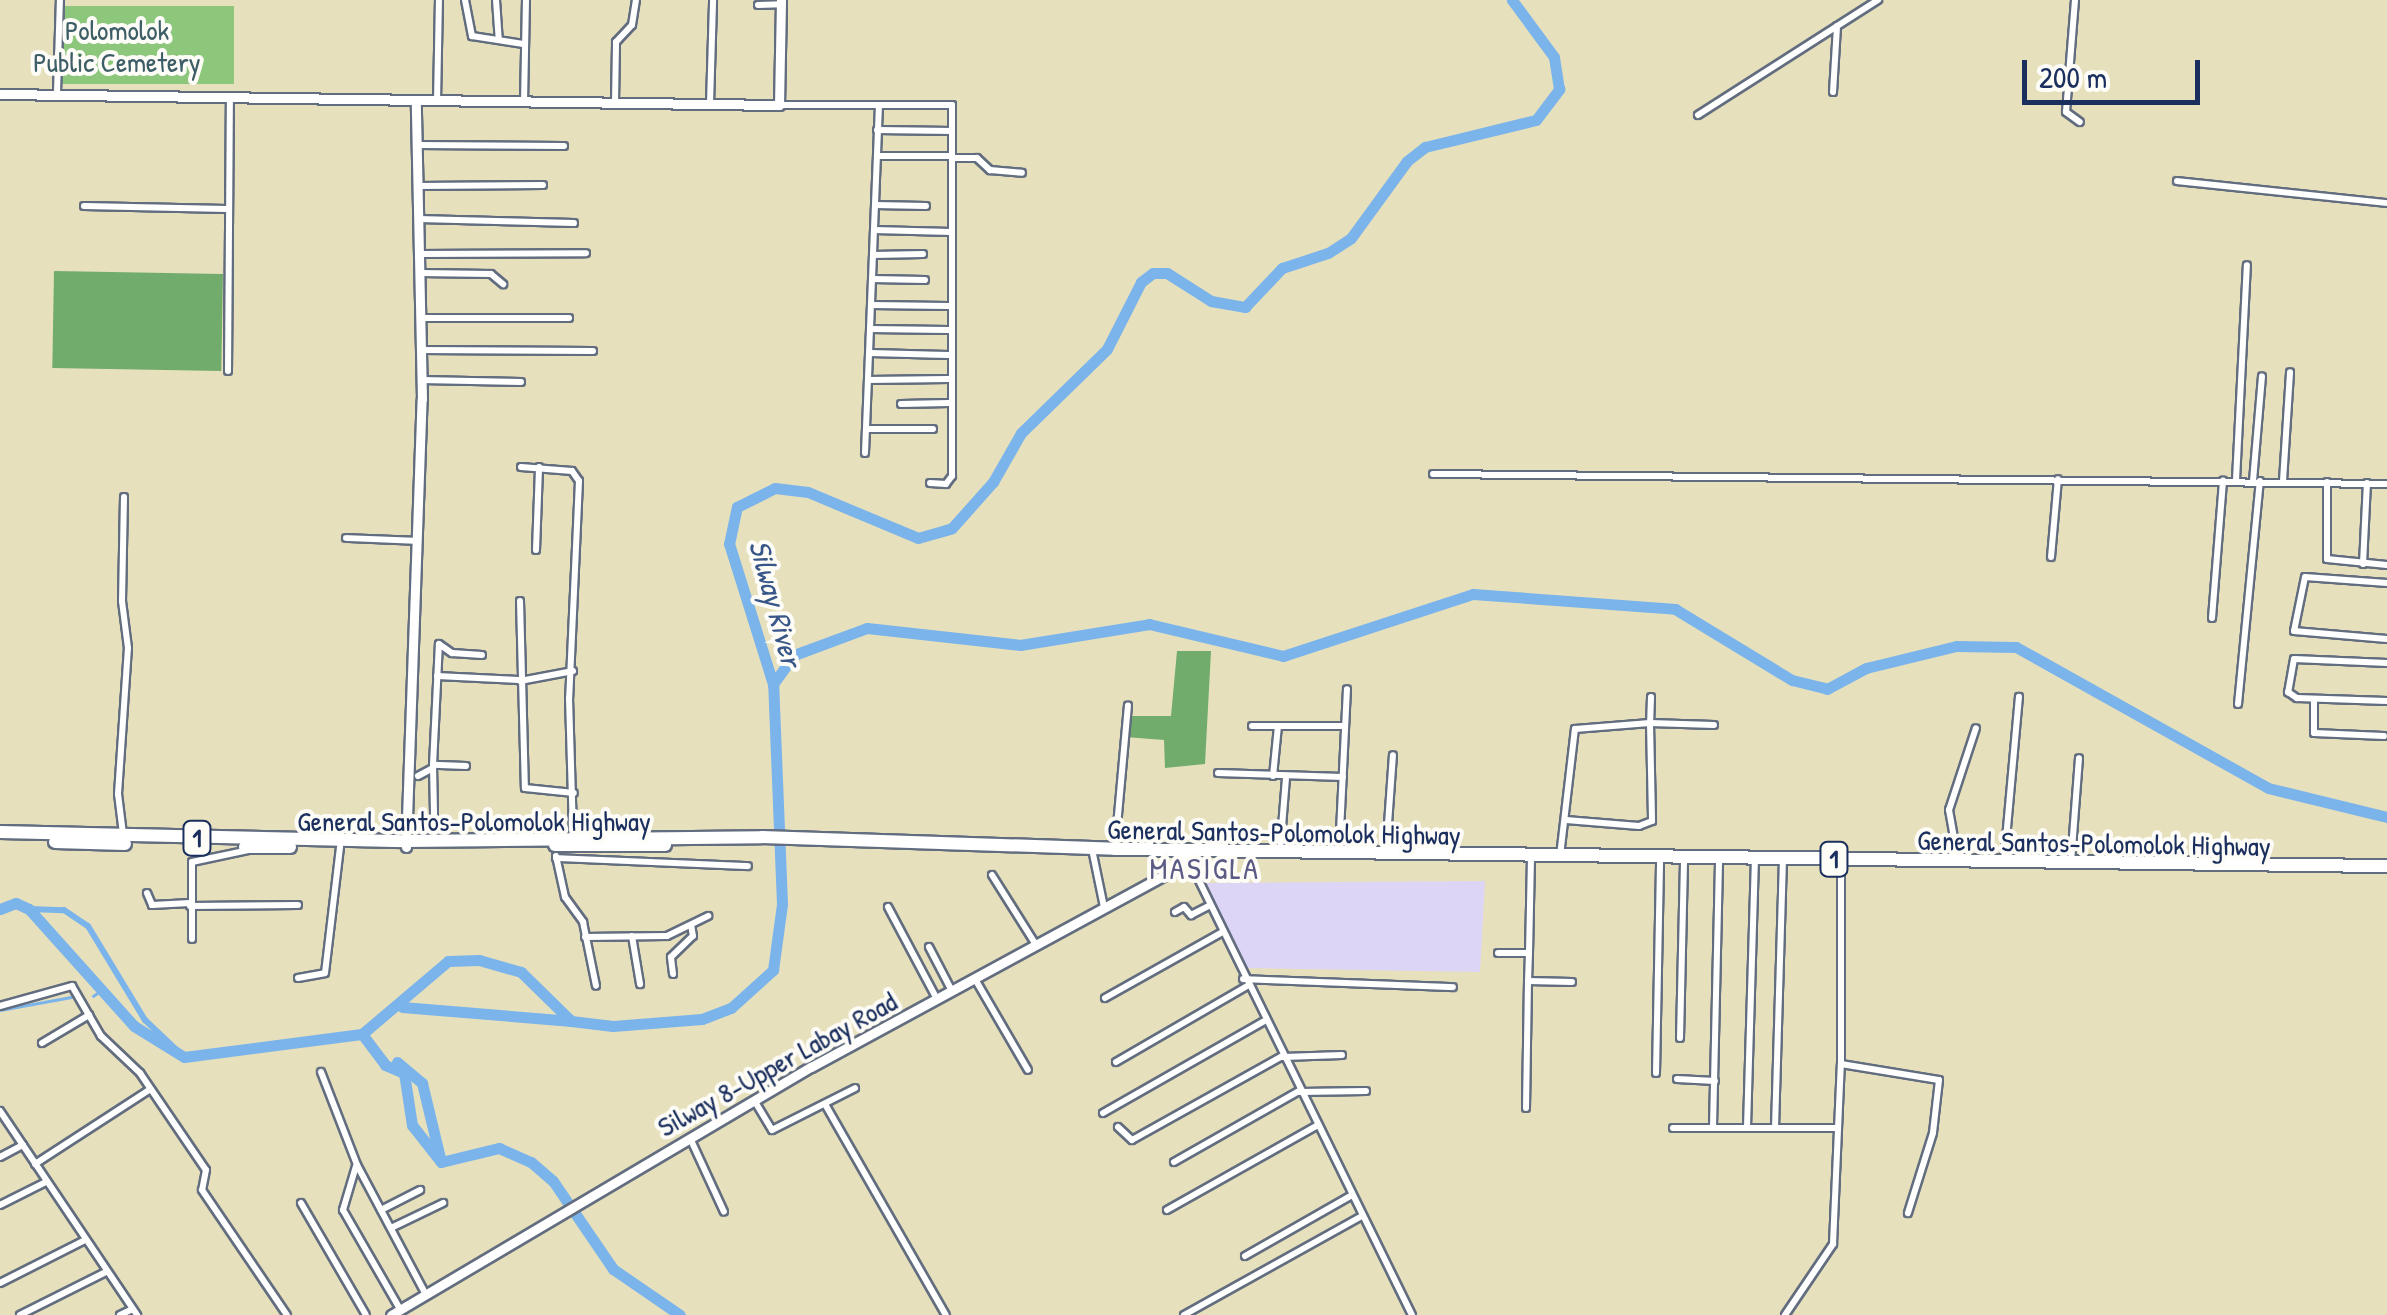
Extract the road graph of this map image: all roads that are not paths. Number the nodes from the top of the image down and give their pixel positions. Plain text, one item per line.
1 (60, 0) edge
2 (439, 0) edge
3 (465, 0) edge
4 (496, 0) edge
5 (526, 0) edge
6 (636, 0) edge
7 (713, 0) edge
8 (1878, 0) edge
9 (2075, 0) edge
10 (781, 2) edge
11 (758, 5) dead end
12 (1838, 26) junction
13 (499, 40) junction
14 (524, 44) junction
15 (1833, 92) dead end
16 (58, 93) junction
17 (0, 94) edge
18 (230, 97) junction
19 (416, 102) junction
20 (437, 102) junction
21 (524, 102) junction
22 (615, 104) junction
23 (779, 105) junction
24 (710, 106) junction
25 (878, 106) junction
26 (1698, 115) dead end
27 (2080, 122) dead end
28 (877, 130) junction
29 (952, 130) junction
30 (417, 145) junction
31 (564, 146) dead end
32 (877, 156) junction
33 (952, 156) junction
34 (1022, 173) dead end
35 (2177, 180) dead end
36 (418, 186) junction
37 (543, 186) dead end
38 (2387, 203) edge
39 (875, 205) junction
40 (84, 206) dead end
41 (926, 206) dead end
42 (227, 208) junction
43 (418, 218) junction
44 (574, 223) dead end
45 (874, 230) junction
46 (950, 232) junction
47 (586, 252) dead end
48 (419, 254) junction
49 (924, 254) dead end
50 (873, 255) junction
51 (2246, 265) dead end
52 (420, 273) junction
53 (872, 278) junction
54 (924, 280) dead end
55 (503, 284) dead end
56 (872, 305) junction
57 (949, 306) junction
58 (420, 318) junction
59 (569, 318) dead end
60 (870, 329) junction
61 (949, 330) junction
62 (420, 350) junction
63 (594, 351) dead end
64 (869, 353) junction
65 (948, 354) junction
66 (228, 371) dead end
67 (2290, 372) dead end
68 (2262, 376) dead end
69 (948, 379) junction
70 (422, 380) junction
71 (868, 380) junction
72 (521, 382) dead end
73 (949, 403) junction
74 (901, 404) dead end
75 (867, 429) junction
76 (932, 429) dead end
77 (865, 454) dead end
78 (521, 467) dead end
79 (539, 467) junction
80 (1433, 474) dead end
81 (2058, 479) junction
82 (2223, 480) junction
83 (2236, 480) junction
84 (2256, 481) junction
85 (2283, 482) junction
86 (2326, 482) junction
87 (930, 483) dead end
88 (2368, 483) junction
89 (2387, 484) edge
90 (124, 498) dead end
91 (346, 538) dead end
92 (418, 541) junction
93 (536, 550) dead end
94 (2051, 557) dead end
95 (2363, 564) junction
96 (2387, 565) edge
97 (2387, 584) edge
98 (520, 601) dead end
99 (2212, 618) dead end
100 (2387, 639) edge
101 (482, 655) dead end
102 (2387, 663) edge
103 (573, 672) junction
104 (437, 676) junction
105 (520, 680) junction
106 (1346, 689) dead end
107 (1652, 696) dead end
108 (2019, 697) dead end
109 (2314, 699) junction
110 (2387, 700) edge
111 (2238, 704) dead end
112 (1128, 706) dead end
113 (1650, 723) junction
114 (1714, 725) dead end
115 (1252, 726) dead end
116 (1278, 726) junction
117 (1344, 726) junction
118 (1976, 728) dead end
119 (2384, 736) dead end
120 (1393, 755) dead end
121 (2080, 758) dead end
122 (466, 766) dead end
123 (434, 767) junction
124 (1218, 773) dead end
125 (418, 776) dead end
126 (1273, 776) junction
127 (1343, 777) junction
128 (1286, 778) junction
129 (574, 793) junction
130 (434, 814) dead end
131 (1566, 820) junction
132 (123, 835) junction
133 (0, 836) edge
134 (572, 836) junction
135 (762, 842) junction
136 (803, 843) junction
137 (406, 844) junction
138 (340, 846) junction
139 (260, 847) junction
140 (1115, 849) junction
141 (555, 851) junction
142 (1280, 852) junction
143 (1338, 852) junction
144 (1187, 853) junction
145 (1386, 853) junction
146 (1092, 854) junction
147 (1560, 857) junction
148 (1530, 860) junction
149 (1684, 860) junction
150 (1718, 860) junction
151 (1755, 861) junction
152 (1783, 861) junction
153 (1958, 861) junction
154 (1660, 862) junction
155 (1841, 862) junction
156 (2004, 862) junction
157 (2071, 863) junction
158 (748, 866) dead end
159 (2387, 869) edge
160 (992, 875) dead end
161 (147, 892) dead end
162 (190, 905) junction
163 (298, 905) dead end
164 (1209, 906) junction
165 (888, 907) dead end
166 (1104, 907) junction
167 (1176, 912) dead end
168 (708, 916) dead end
169 (691, 925) junction
170 (1222, 932) junction
171 (632, 936) junction
172 (586, 938) junction
173 (192, 939) dead end
174 (1036, 945) junction
175 (929, 947) dead end
176 (1498, 953) dead end
177 (1529, 953) junction
178 (672, 974) dead end
179 (298, 978) dead end
180 (975, 979) junction
181 (1245, 982) junction
182 (1528, 982) junction
183 (1572, 982) dead end
184 (640, 984) dead end
185 (596, 986) dead end
186 (1452, 987) dead end
187 (952, 992) junction
188 (1104, 998) dead end
189 (938, 1000) junction
190 (0, 1006) edge
191 (89, 1015) junction
192 (1264, 1021) junction
193 (1680, 1038) dead end
194 (42, 1043) dead end
195 (1342, 1055) dead end
196 (1282, 1056) junction
197 (1116, 1062) dead end
198 (1841, 1064) junction
199 (1028, 1070) dead end
200 (321, 1072) dead end
201 (1656, 1074) dead end
202 (1677, 1080) dead end
203 (1714, 1081) junction
204 (855, 1088) dead end
205 (149, 1090) junction
206 (1300, 1092) junction
207 (1366, 1092) dead end
208 (754, 1100) junction
209 (825, 1104) junction
210 (1526, 1108) dead end
211 (0, 1111) edge
212 (1103, 1113) dead end
213 (1316, 1126) junction
214 (1118, 1127) dead end
215 (1714, 1127) junction
216 (1674, 1128) dead end
217 (1747, 1128) junction
218 (1775, 1128) junction
219 (1836, 1128) junction
220 (689, 1137) junction
221 (23, 1145) junction
222 (0, 1157) edge
223 (1174, 1162) dead end
224 (35, 1164) junction
225 (357, 1165) junction
226 (46, 1182) junction
227 (420, 1190) dead end
228 (1350, 1196) junction
229 (301, 1202) dead end
230 (443, 1202) dead end
231 (0, 1205) edge
232 (381, 1210) junction
233 (1167, 1210) dead end
234 (724, 1212) dead end
235 (1908, 1213) dead end
236 (1360, 1216) junction
237 (391, 1228) junction
238 (85, 1240) junction
239 (1245, 1256) dead end
240 (106, 1272) junction
241 (0, 1283) edge
242 (426, 1295) junction
243 (135, 1312) edge
244 (396, 1313) edge
245 (20, 1315) edge
246 (120, 1315) edge
247 (287, 1315) edge
248 (366, 1315) edge
249 (946, 1315) edge
250 (1184, 1315) edge
251 (1412, 1315) edge
252 (1786, 1315) edge

1 - 16 street
2 - 20 street
3 - 13 street
4 - 13 street
5 - 14 street
6 - 22 street
7 - 24 street
8 - 12 street
9 - 27 street
10 - 11 street
10 - 23 street
12 - 15 street
12 - 26 street
13 - 14 street
14 - 21 street
16 - 17 street
16 - 18 street
18 - 19 street
18 - 42 street
19 - 20 street
19 - 30 street
20 - 21 street
21 - 22 street
22 - 24 street
23 - 24 street
23 - 25 street
25 - 28 street
25 - 29 street
28 - 29 street
28 - 32 street
29 - 33 street
30 - 31 street
30 - 36 street
32 - 33 street
32 - 39 street
33 - 34 street
33 - 46 street
35 - 38 street
36 - 37 street
36 - 43 street
39 - 41 street
39 - 45 street
40 - 42 street
42 - 66 street
43 - 44 street
43 - 48 street
45 - 46 street
45 - 50 street
46 - 57 street
47 - 48 street
48 - 52 street
49 - 50 street
50 - 53 street
51 - 83 street
52 - 55 street
52 - 58 street
53 - 54 street
53 - 56 street
56 - 57 street
56 - 60 street
57 - 61 street
58 - 59 street
58 - 62 street
60 - 61 street
60 - 64 street
61 - 65 street
62 - 63 street
62 - 70 street
64 - 65 street
64 - 71 street
65 - 69 street
67 - 85 street
68 - 84 street
69 - 71 street
69 - 73 street
70 - 72 street
70 - 92 street
71 - 75 street
73 - 74 street
73 - 87 street
75 - 76 street
75 - 77 street
78 - 79 street
79 - 93 street
79 - 103 street
80 - 81 street
81 - 82 street
81 - 94 street
82 - 83 street
82 - 99 street
83 - 84 street
84 - 85 street
84 - 111 street
85 - 86 street
86 - 88 street
86 - 95 street
88 - 89 street
88 - 95 street
90 - 132 street
91 - 92 street
92 - 137 street
95 - 96 street
97 - 100 street
98 - 105 street
101 - 104 street
102 - 109 street
103 - 105 street
103 - 129 street
104 - 105 street
104 - 123 street
105 - 129 street
106 - 117 street
107 - 113 street
108 - 156 street
109 - 110 street
109 - 119 street
112 - 140 street
113 - 114 street
113 - 131 street
113 - 131 street
115 - 116 street
116 - 117 street
116 - 126 street
117 - 127 street
118 - 153 street
120 - 145 street
121 - 157 street
122 - 123 street
123 - 125 street
123 - 130 street
124 - 126 street
126 - 128 street
127 - 128 street
127 - 143 street
128 - 142 street
129 - 134 street
131 - 147 street
132 - 133 highway, 1
132 - 137 highway, 1
133 - 139 highway, General Santos-Polomolok Highway / 1
134 - 135 highway, 1
134 - 137 highway, 1
135 - 136 highway, 1
135 - 141 highway, General Santos-Polomolok Highway / 1
136 - 140 highway, 1
136 - 146 highway, General Santos-Polomolok Highway / 1
137 - 138 highway, General Santos-Polomolok Highway / 1
137 - 141 highway, General Santos-Polomolok Highway / 1
138 - 139 highway, General Santos-Polomolok Highway / 1
138 - 179 street
139 - 162 street
140 - 144 highway, 1
141 - 158 street
141 - 172 street
142 - 143 highway, 1
142 - 144 highway, 1
143 - 145 highway, 1
144 - 146 highway, General Santos-Polomolok Highway / 1
144 - 148 highway, General Santos-Polomolok Highway / 1
144 - 164 street
144 - 166 street, Silway 8-Upper Labay Road
145 - 147 highway, 1
146 - 166 street
147 - 149 highway, 1
148 - 154 highway, General Santos-Polomolok Highway / 1
148 - 177 street
149 - 150 highway, 1
149 - 154 highway, General Santos-Polomolok Highway / 1
149 - 193 street
150 - 151 highway, 1
150 - 203 street
151 - 152 highway, 1
151 - 217 street
152 - 155 highway, 1
152 - 218 street
153 - 155 highway, 1
153 - 156 highway, 1
154 - 201 street
155 - 159 highway, General Santos-Polomolok Highway / 1
155 - 198 street
156 - 157 highway, 1
157 - 159 highway, 1
160 - 174 street
161 - 162 street
162 - 163 street
162 - 173 street
164 - 167 street
164 - 170 street
165 - 189 street
166 - 174 street, Silway 8-Upper Labay Road
168 - 169 street
169 - 171 street
169 - 178 street
170 - 181 street
170 - 188 street
171 - 172 street
171 - 184 street
172 - 185 street
174 - 180 street, Silway 8-Upper Labay Road
175 - 187 street
176 - 177 street
177 - 182 street
180 - 187 street, Silway 8-Upper Labay Road
180 - 199 street
181 - 186 street
181 - 192 street
181 - 197 street
182 - 183 street
182 - 210 street
187 - 189 street, Silway 8-Upper Labay Road
189 - 208 street, Silway 8-Upper Labay Road
190 - 191 street
191 - 194 street
191 - 205 street
192 - 196 street
192 - 212 street
195 - 196 street
196 - 206 street
196 - 214 street
198 - 219 street
198 - 235 street
200 - 225 street
202 - 203 street
203 - 215 street
204 - 209 street
205 - 224 street
205 - 247 street
206 - 207 street
206 - 213 street
206 - 223 street
208 - 209 street
208 - 220 street, Silway 8-Upper Labay Road
209 - 249 street
211 - 221 street
213 - 228 street
213 - 233 street
215 - 216 street
215 - 217 street
217 - 218 street
218 - 219 street
219 - 252 street
220 - 234 street
220 - 242 street, Silway 8-Upper Labay Road
221 - 222 street
221 - 224 street
224 - 226 street
225 - 232 street
225 - 244 street
226 - 231 street
226 - 238 street
227 - 232 street
228 - 236 street
228 - 239 street
229 - 248 street
230 - 237 street
232 - 237 street
236 - 250 street
236 - 251 street
237 - 242 street
238 - 240 street
238 - 241 street
240 - 243 street
240 - 245 street
242 - 244 street, Silway 8-Upper Labay Road
243 - 246 street

